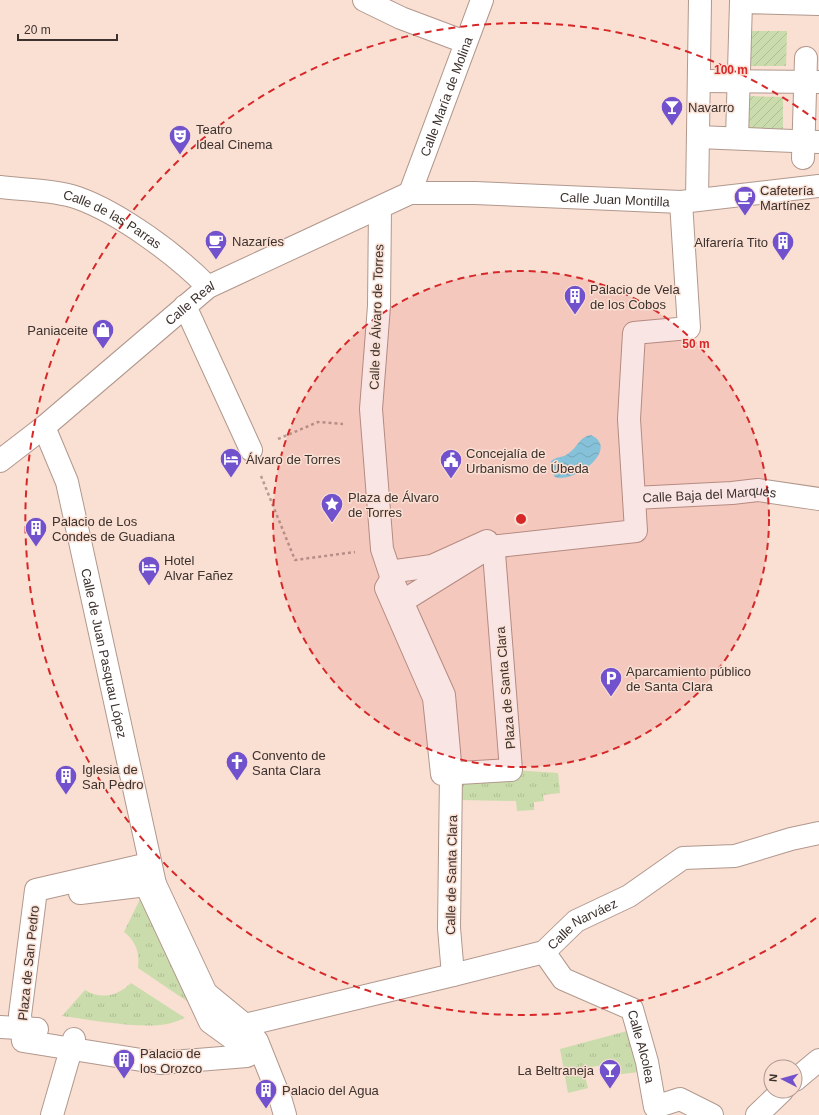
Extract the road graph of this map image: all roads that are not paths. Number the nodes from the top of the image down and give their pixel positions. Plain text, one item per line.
1 (364, 0) edge
2 (482, 0) edge
3 (700, 0) edge
4 (819, 4) edge
5 (465, 42) junction
6 (806, 58) dead end
7 (738, 80) junction
8 (698, 81) junction
9 (812, 82) edge
10 (698, 137) junction
11 (737, 138) junction
12 (808, 162) edge
13 (0, 188) edge
14 (410, 193) junction
15 (689, 200) junction
16 (380, 208) junction
17 (208, 287) junction
18 (185, 306) junction
19 (44, 427) junction
20 (251, 450) road end
21 (0, 462) edge
22 (634, 498) junction
23 (819, 499) edge
24 (490, 547) junction
25 (392, 579) junction
26 (403, 600) junction
27 (451, 774) junction
28 (819, 833) edge
29 (151, 884) junction
30 (544, 952) junction
31 (453, 975) junction
32 (0, 1028) edge
33 (28, 1028) junction
34 (247, 1036) junction
35 (73, 1045) junction
36 (819, 1060) edge
37 (803, 1073) edge
38 (773, 1099) edge
39 (52, 1115) edge
40 (285, 1115) edge
41 (712, 1115) edge
42 (756, 1115) edge

1 - 5 street
2 - 5 street, Calle María de Molina
3 - 8 street
4 - 7 street
5 - 14 street, Calle María de Molina
6 - 9 street
7 - 8 street
7 - 9 street
7 - 11 street
8 - 10 street
9 - 12 street
10 - 11 street
10 - 15 street
11 - 12 street
12 - 15 street, Calle Juan Montilla
13 - 17 street, Calle de las Parras
14 - 15 street, Calle Juan Montilla
14 - 16 street, Calle Real
15 - 22 street
16 - 17 street, Calle Real
16 - 25 street, Calle de Álvaro de Torres
17 - 18 street, Calle Real
18 - 19 street, Calle Real
18 - 20 street
19 - 21 street, Calle Real
19 - 29 street, Calle de Juan Pasquau López
22 - 23 street, Calle Baja del Marqués
22 - 24 street, Calle Baja del Marqués
24 - 25 street
24 - 26 street
24 - 27 street, Plaza de Santa Clara
25 - 26 street
25 - 27 street
26 - 27 street
27 - 31 street, Calle de Santa Clara
28 - 30 street, Calle Narváez
29 - 33 street, Plaza de San Pedro
29 - 34 street, Plaza de San Pedro
30 - 31 street, Calle Narváez
30 - 41 street, Calle Alcolea
31 - 34 street, Calle Narváez
32 - 33 street
33 - 35 street, Plaza de San Pedro
34 - 35 street, Plaza de San Pedro
34 - 40 street
35 - 39 street
36 - 37 street
38 - 42 street

